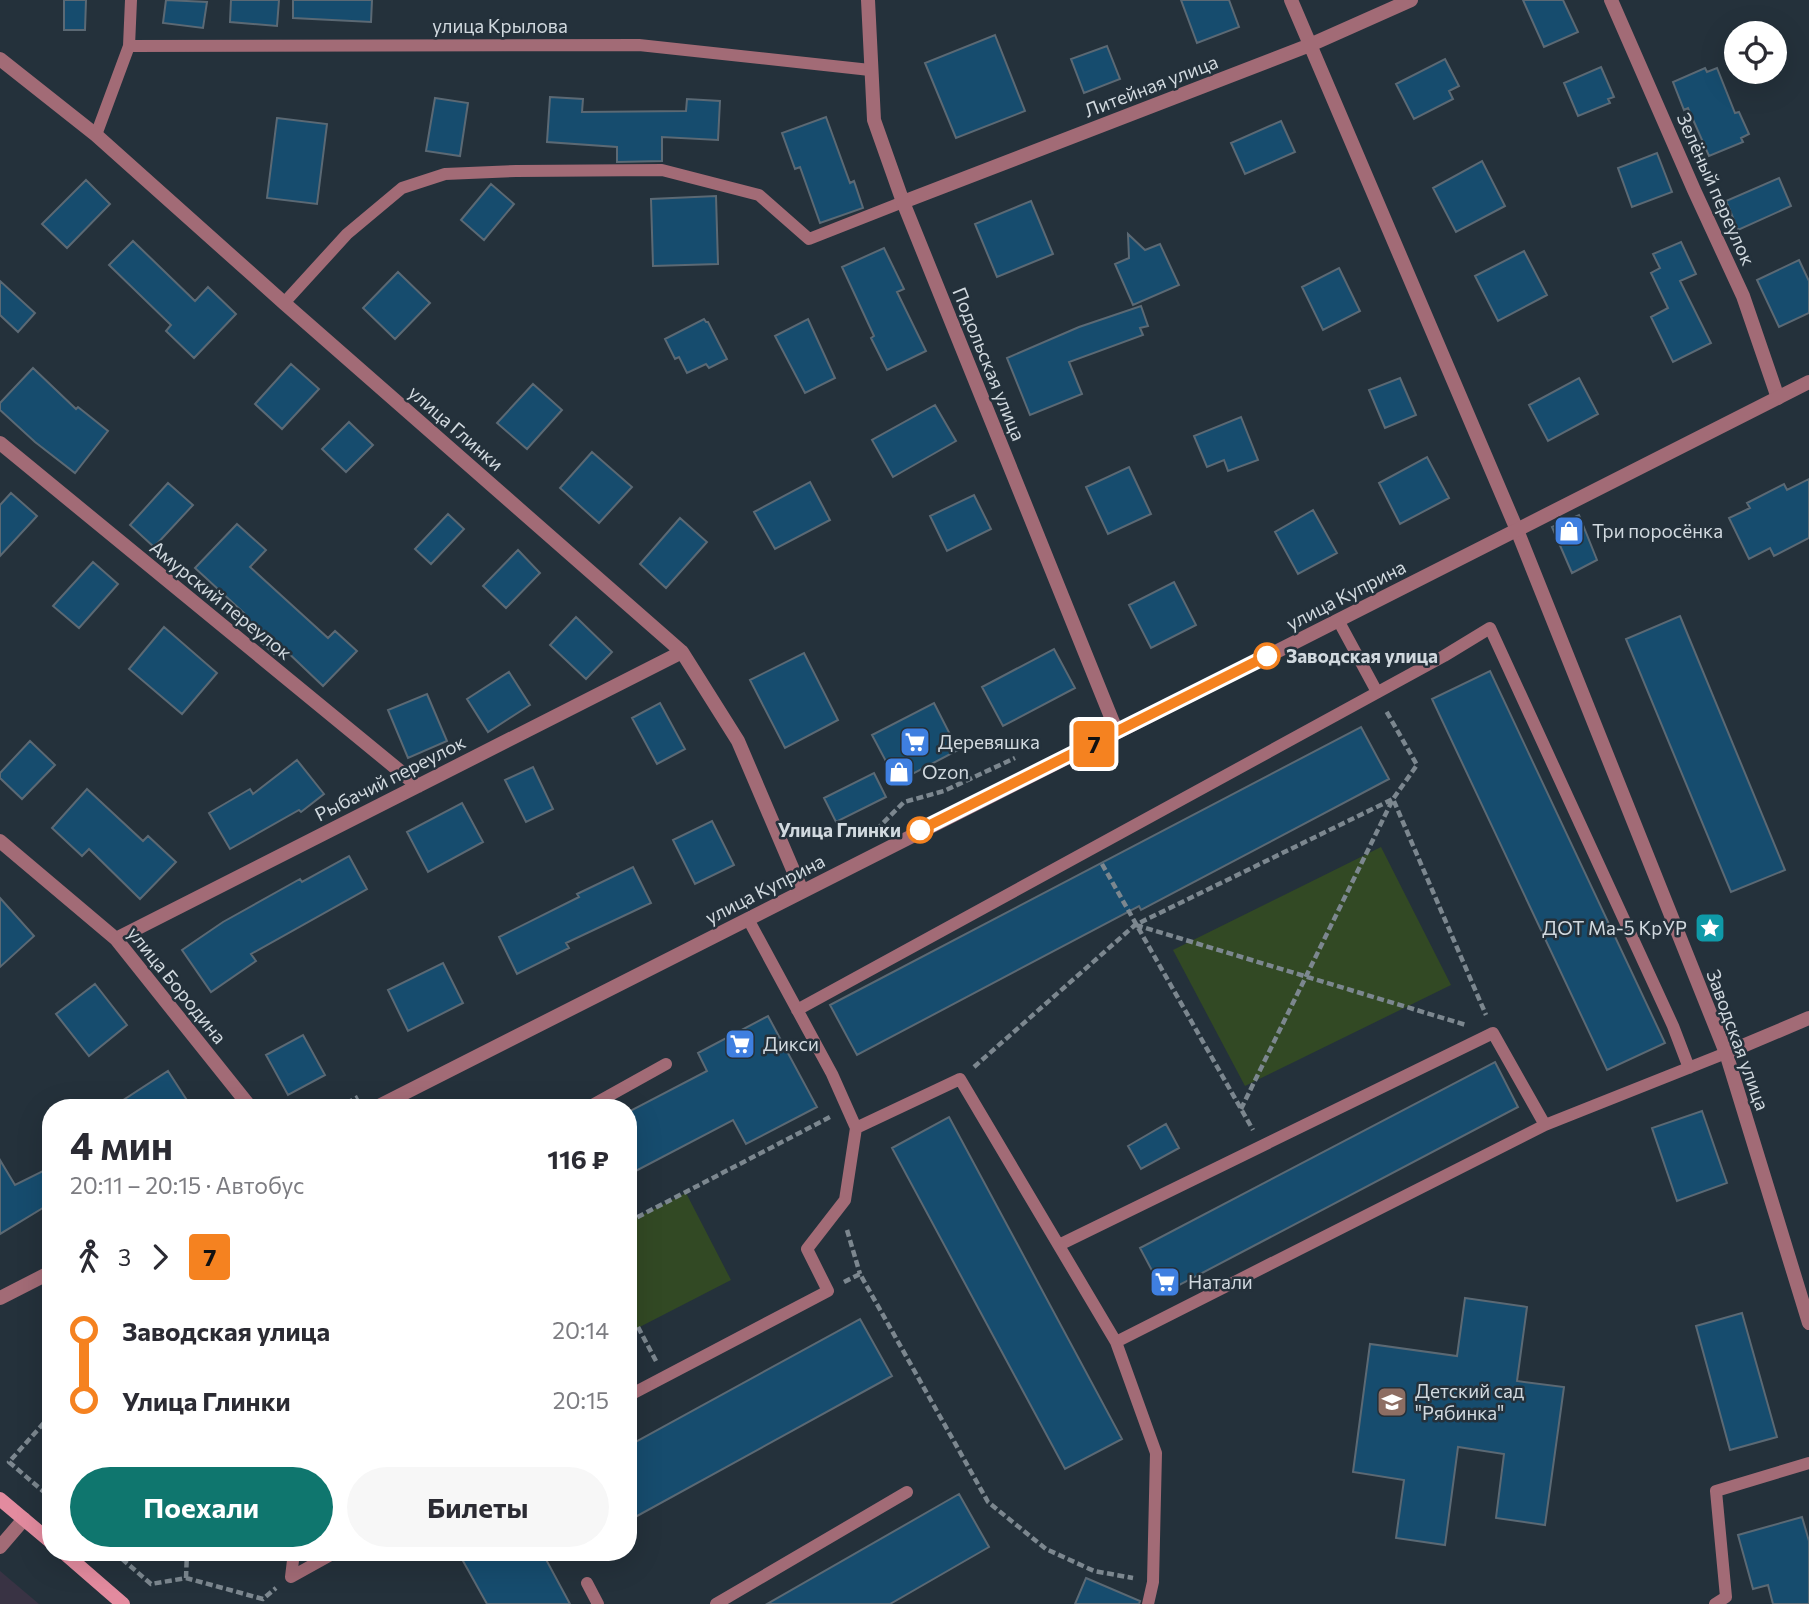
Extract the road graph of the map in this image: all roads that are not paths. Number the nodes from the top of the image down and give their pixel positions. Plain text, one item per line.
1 (131, 0) edge
2 (868, 0) edge
3 (1291, 0) edge
4 (1412, 0) edge
5 (1611, 0) edge
6 (1310, 45) junction
7 (130, 47) junction
8 (0, 59) edge
9 (870, 70) junction
10 (96, 135) junction
11 (903, 202) junction
12 (284, 303) junction
13 (1809, 382) edge
14 (1778, 398) junction
15 (0, 443) edge
16 (1517, 530) junction
17 (1338, 620) junction
18 (682, 652) junction
19 (1377, 692) junction
20 (1117, 732) junction
21 (418, 786) junction
22 (0, 841) edge
23 (802, 891) junction
24 (748, 919) junction
25 (116, 939) junction
26 (797, 1010) junction
27 (1809, 1018) edge
28 (1726, 1053) junction
29 (666, 1064) dead end
30 (1689, 1068) junction
31 (244, 1099) edge
32 (394, 1099) edge
33 (603, 1099) edge
34 (1545, 1125) junction
35 (856, 1128) junction
36 (1059, 1245) junction
37 (42, 1276) edge
38 (0, 1297) edge
39 (1809, 1323) edge
40 (1116, 1342) junction
41 (637, 1391) edge
42 (1809, 1463) edge
43 (907, 1492) dead end
44 (0, 1499) edge
45 (24, 1519) junction
46 (42, 1534) edge
47 (0, 1547) edge
48 (73, 1561) edge
49 (293, 1561) edge
50 (320, 1561) edge
51 (587, 1583) dead end
52 (123, 1604) edge
53 (598, 1604) edge
54 (716, 1604) edge
55 (1148, 1604) edge
56 (1715, 1604) edge

1 - 7 lane
2 - 9 street, Подольская улица
3 - 6 street, Заводская улица
4 - 6 street, Литейная улица
5 - 14 street, Зелёный переулок
6 - 11 street, Литейная улица
6 - 16 street, Заводская улица
7 - 9 lane, улица Крылова
7 - 10 lane
8 - 10 street, улица Глинки
9 - 11 street, Подольская улица
10 - 12 street, улица Глинки
11 - 12 lane
11 - 20 street, Подольская улица
12 - 18 street, улица Глинки
13 - 14 street, улица Куприна
14 - 16 street, улица Куприна
15 - 21 street, Амурский переулок
16 - 17 street, улица Куприна
16 - 28 street, Заводская улица
17 - 19 lane
17 - 20 street, улица Куприна
18 - 21 street, Рыбачий переулок
18 - 23 street, улица Глинки
19 - 26 lane
19 - 30 lane
20 - 23 street, улица Куприна
21 - 25 street, Рыбачий переулок
22 - 25 street, улица Бородина
23 - 24 street, улица Куприна
24 - 26 lane
24 - 32 street, улица Куприна
25 - 31 street, улица Бородина
26 - 35 lane
27 - 28 street
28 - 30 lane
28 - 39 street, Заводская улица
29 - 33 lane
30 - 34 lane
34 - 36 lane
34 - 40 lane
35 - 36 lane
35 - 41 lane
36 - 40 lane
37 - 38 street
40 - 55 lane
42 - 56 lane
43 - 54 lane
44 - 45 main road
45 - 46 main road
45 - 47 street
48 - 52 main road
49 - 50 lane
51 - 53 lane

